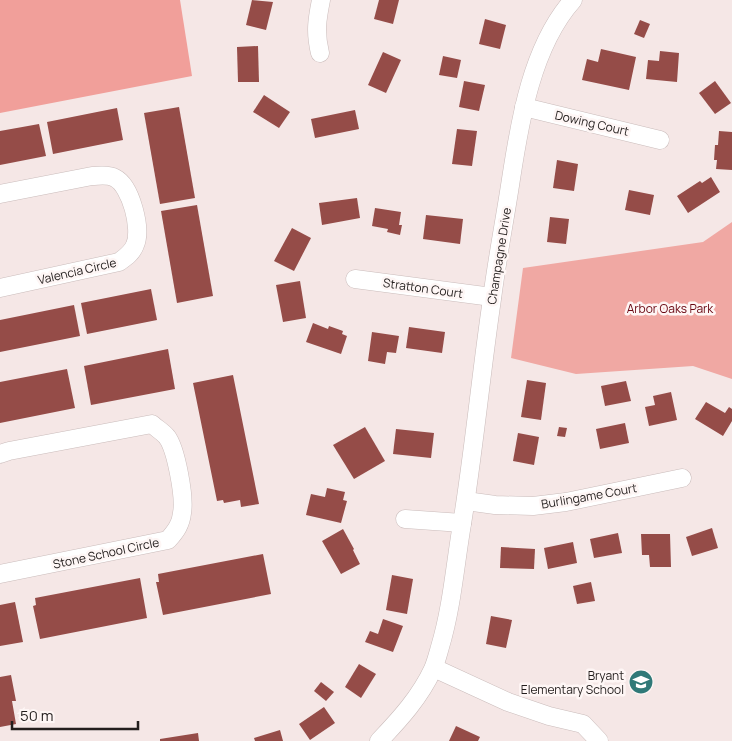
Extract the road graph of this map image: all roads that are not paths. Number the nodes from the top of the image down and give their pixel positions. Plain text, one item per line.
1 (321, 0) edge
2 (565, 2) edge
3 (320, 53) dead end
4 (524, 107) junction
5 (660, 140) dead end
6 (0, 194) edge
7 (355, 279) dead end
8 (0, 288) edge
9 (492, 297) junction
10 (0, 454) edge
11 (682, 478) dead end
12 (466, 501) junction
13 (405, 518) dead end
14 (462, 523) junction
15 (0, 574) edge
16 (434, 668) junction
17 (379, 741) edge
18 (598, 741) edge

1 - 3 street
2 - 4 street, Champagne Drive
4 - 5 street, Dowing Court
4 - 9 street, Champagne Drive
6 - 8 street, Valencia Circle
7 - 9 street, Stratton Court
9 - 12 street, Champagne Drive
10 - 15 street, Stone School Circle
11 - 12 street, Burlingame Court
12 - 14 street, Champagne Drive
13 - 14 street
14 - 16 street, Champagne Drive
16 - 17 street, Champagne Drive
16 - 18 street

